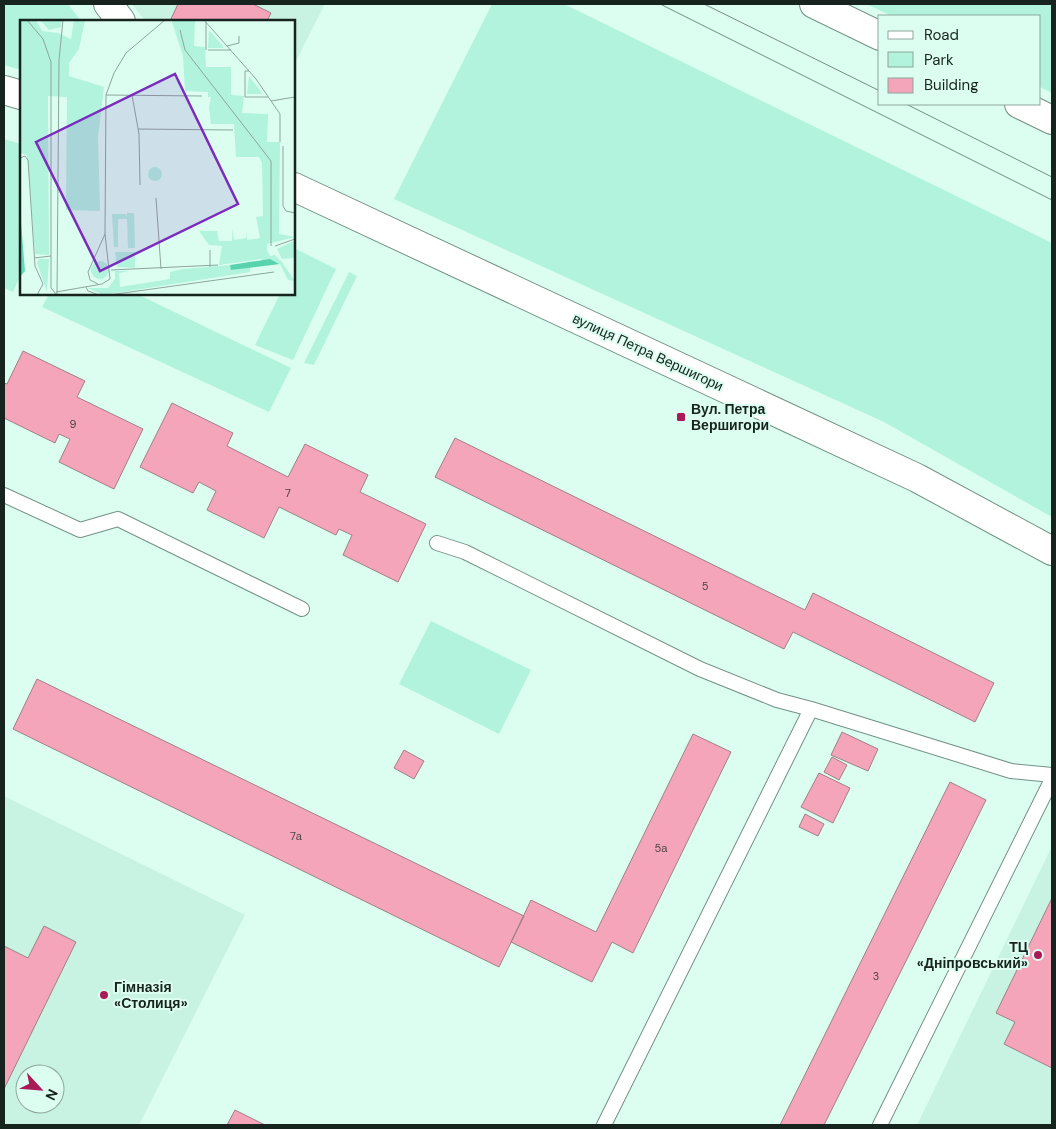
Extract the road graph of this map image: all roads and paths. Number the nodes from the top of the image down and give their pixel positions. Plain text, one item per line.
1 (108, 4) edge
2 (814, 4) edge
3 (120, 20) edge
4 (878, 35) edge
5 (4, 90) edge
6 (20, 95) edge
7 (1021, 105) edge
8 (1052, 120) edge
9 (295, 188) edge
10 (4, 495) edge
11 (437, 543) dead end
12 (1052, 551) edge
13 (302, 609) dead end
14 (811, 708) junction
15 (1052, 775) edge
16 (1052, 779) edge
17 (604, 1125) edge
18 (880, 1125) edge

1 - 3 main road
2 - 4 main road
5 - 6 main road
7 - 8 main road
9 - 12 main road, вулиця Петра Вершигори
10 - 13 lane
11 - 14 lane
14 - 15 lane
14 - 17 lane
16 - 18 lane

